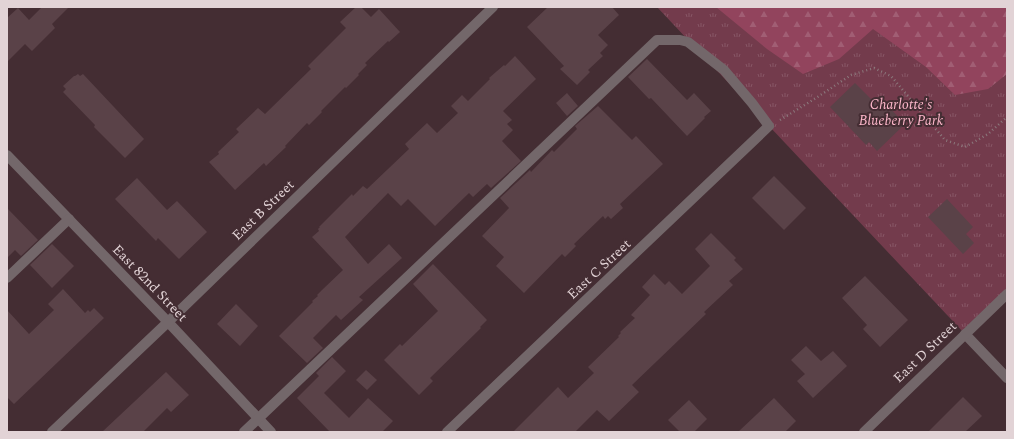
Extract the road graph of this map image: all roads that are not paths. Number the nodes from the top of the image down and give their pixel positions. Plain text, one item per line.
1 (493, 7) edge
2 (7, 155) edge
3 (69, 220) junction
4 (7, 278) edge
5 (1007, 294) edge
6 (168, 322) junction
7 (965, 334) junction
8 (1007, 378) edge
9 (259, 418) junction
10 (52, 432) edge
11 (244, 432) edge
12 (271, 432) edge
13 (447, 432) edge
14 (864, 432) edge

1 - 6 street, East B Street
2 - 3 street, East 82nd Street
3 - 4 street
3 - 6 street, East 82nd Street
5 - 7 street, East D Street
6 - 9 street, East 82nd Street
6 - 10 street, East B Street
7 - 8 street
7 - 14 street, East D Street
9 - 11 street
9 - 12 street, East 82nd Street
9 - 13 street, East C Street

